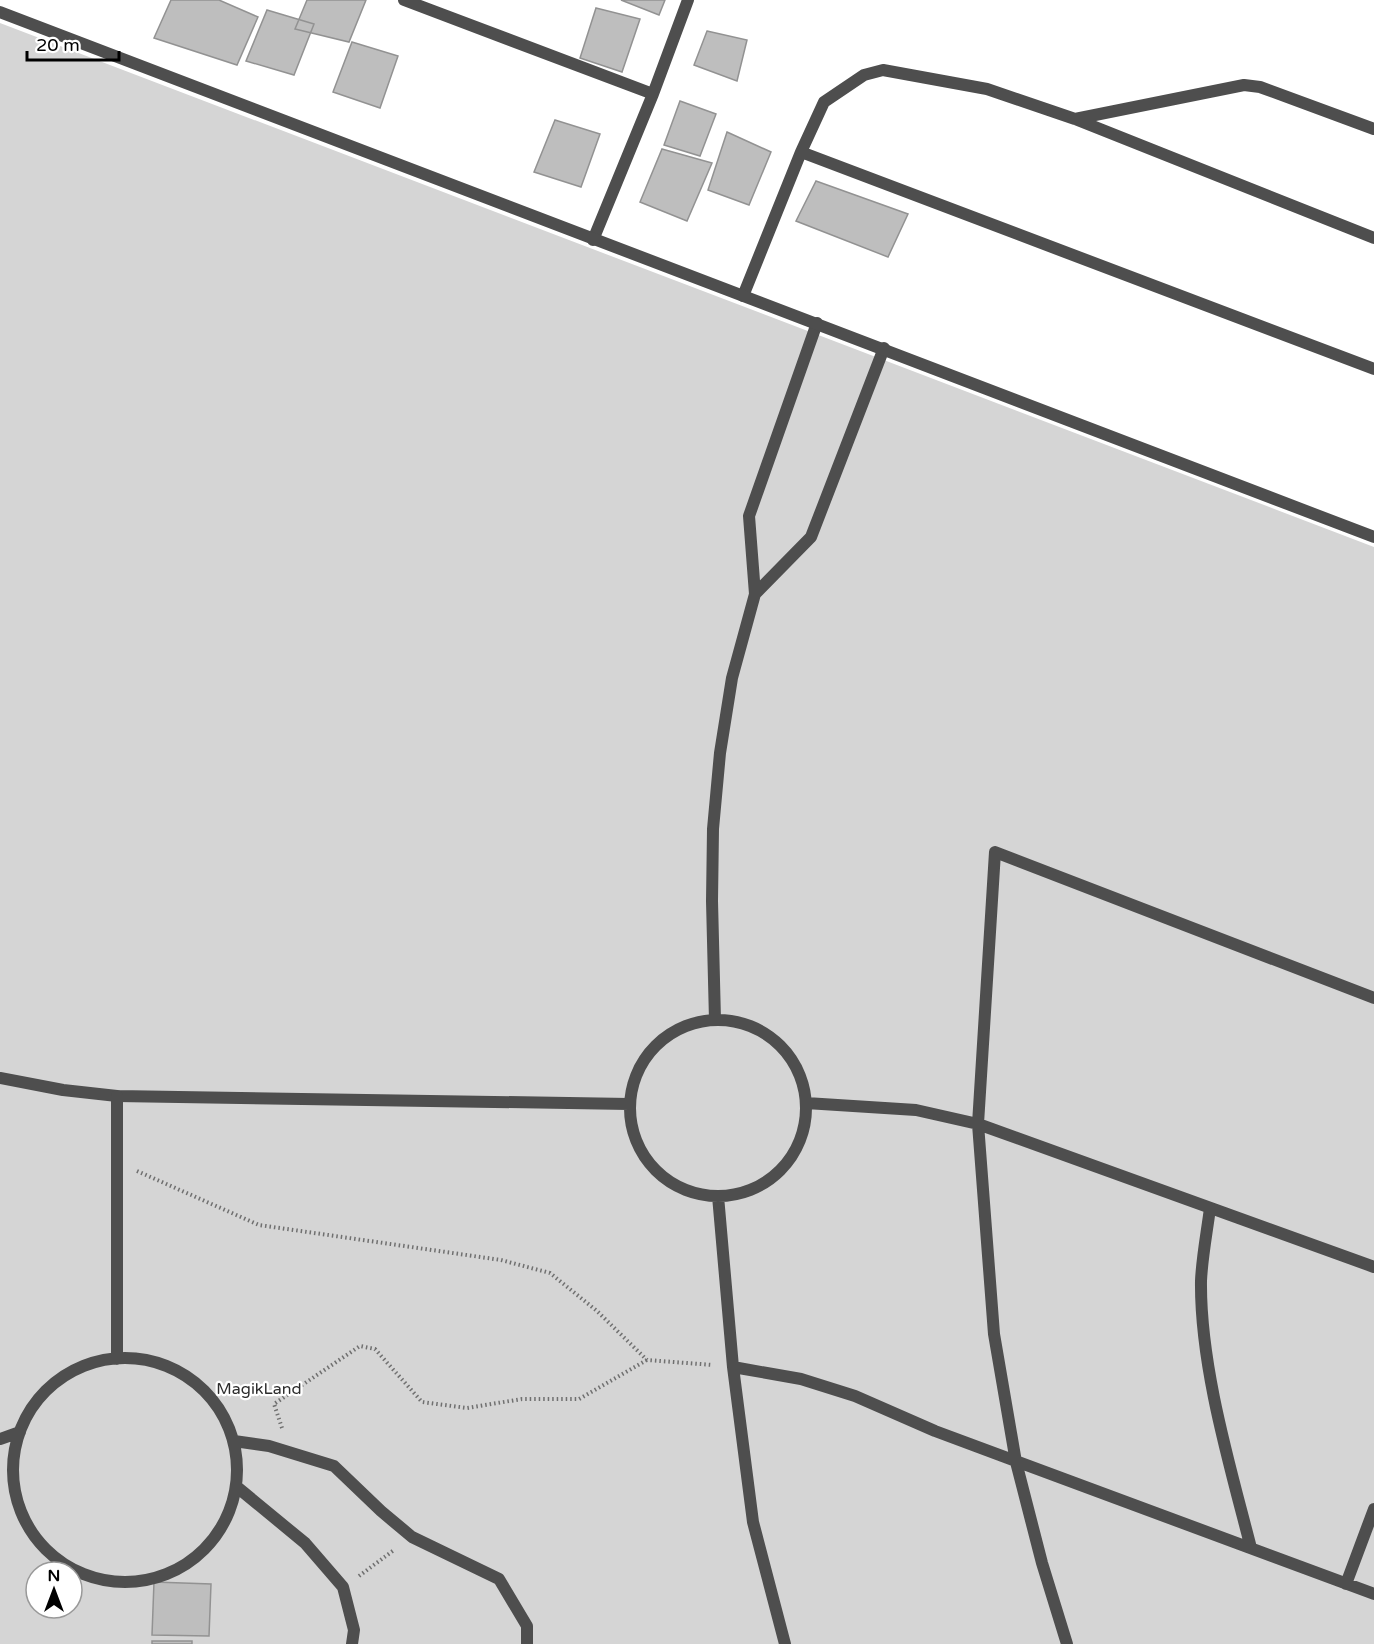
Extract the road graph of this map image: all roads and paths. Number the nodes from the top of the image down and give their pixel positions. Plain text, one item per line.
1 (404, 0) edge
2 (688, 0) edge
3 (0, 12) edge
4 (653, 94) junction
5 (1075, 119) junction
6 (1374, 129) edge
7 (801, 152) junction
8 (1374, 238) edge
9 (593, 240) junction
10 (743, 296) junction
11 (817, 323) junction
12 (884, 348) junction
13 (1374, 369) edge
14 (1374, 537) edge
15 (755, 594) junction
16 (1374, 998) edge
17 (715, 1020) junction
18 (0, 1078) edge
19 (117, 1096) junction
20 (806, 1103) junction
21 (629, 1104) junction
22 (978, 1124) junction
23 (117, 1162) junction
24 (718, 1196) junction
25 (1210, 1208) junction
26 (1374, 1267) edge
27 (117, 1359) junction
28 (647, 1360) junction
29 (733, 1366) junction
30 (20, 1432) junction
31 (0, 1439) edge
32 (234, 1441) junction
33 (291, 1453) junction
34 (1016, 1462) junction
35 (237, 1487) junction
36 (1374, 1509) edge
37 (412, 1537) junction
38 (1251, 1548) junction
39 (1346, 1584) junction
40 (344, 1587) junction
41 (1374, 1594) edge
42 (352, 1644) edge
43 (527, 1644) edge
44 (785, 1644) edge
45 (1067, 1644) edge

1 - 4 street
2 - 4 street
3 - 9 street
4 - 9 street
5 - 6 street
5 - 7 street
5 - 8 street
7 - 10 street
7 - 13 street
9 - 10 street
10 - 11 street
11 - 12 street
11 - 15 street
12 - 14 street
12 - 15 street
15 - 17 street
16 - 22 street
17 - 20 street
17 - 21 street
18 - 19 street
19 - 21 street
19 - 23 street
20 - 22 street
20 - 24 street
21 - 24 street
22 - 25 street
22 - 34 street
23 - 27 street
23 - 28 path
24 - 29 street
25 - 26 street
25 - 38 street
27 - 30 street
27 - 32 street
28 - 29 path
28 - 33 path
29 - 34 street
29 - 44 street
30 - 31 street
30 - 35 street
32 - 33 street
32 - 35 street
33 - 37 street
34 - 38 street
34 - 45 street
35 - 40 street
36 - 39 street
37 - 40 path
37 - 43 street
38 - 39 street
39 - 41 street
40 - 42 street

